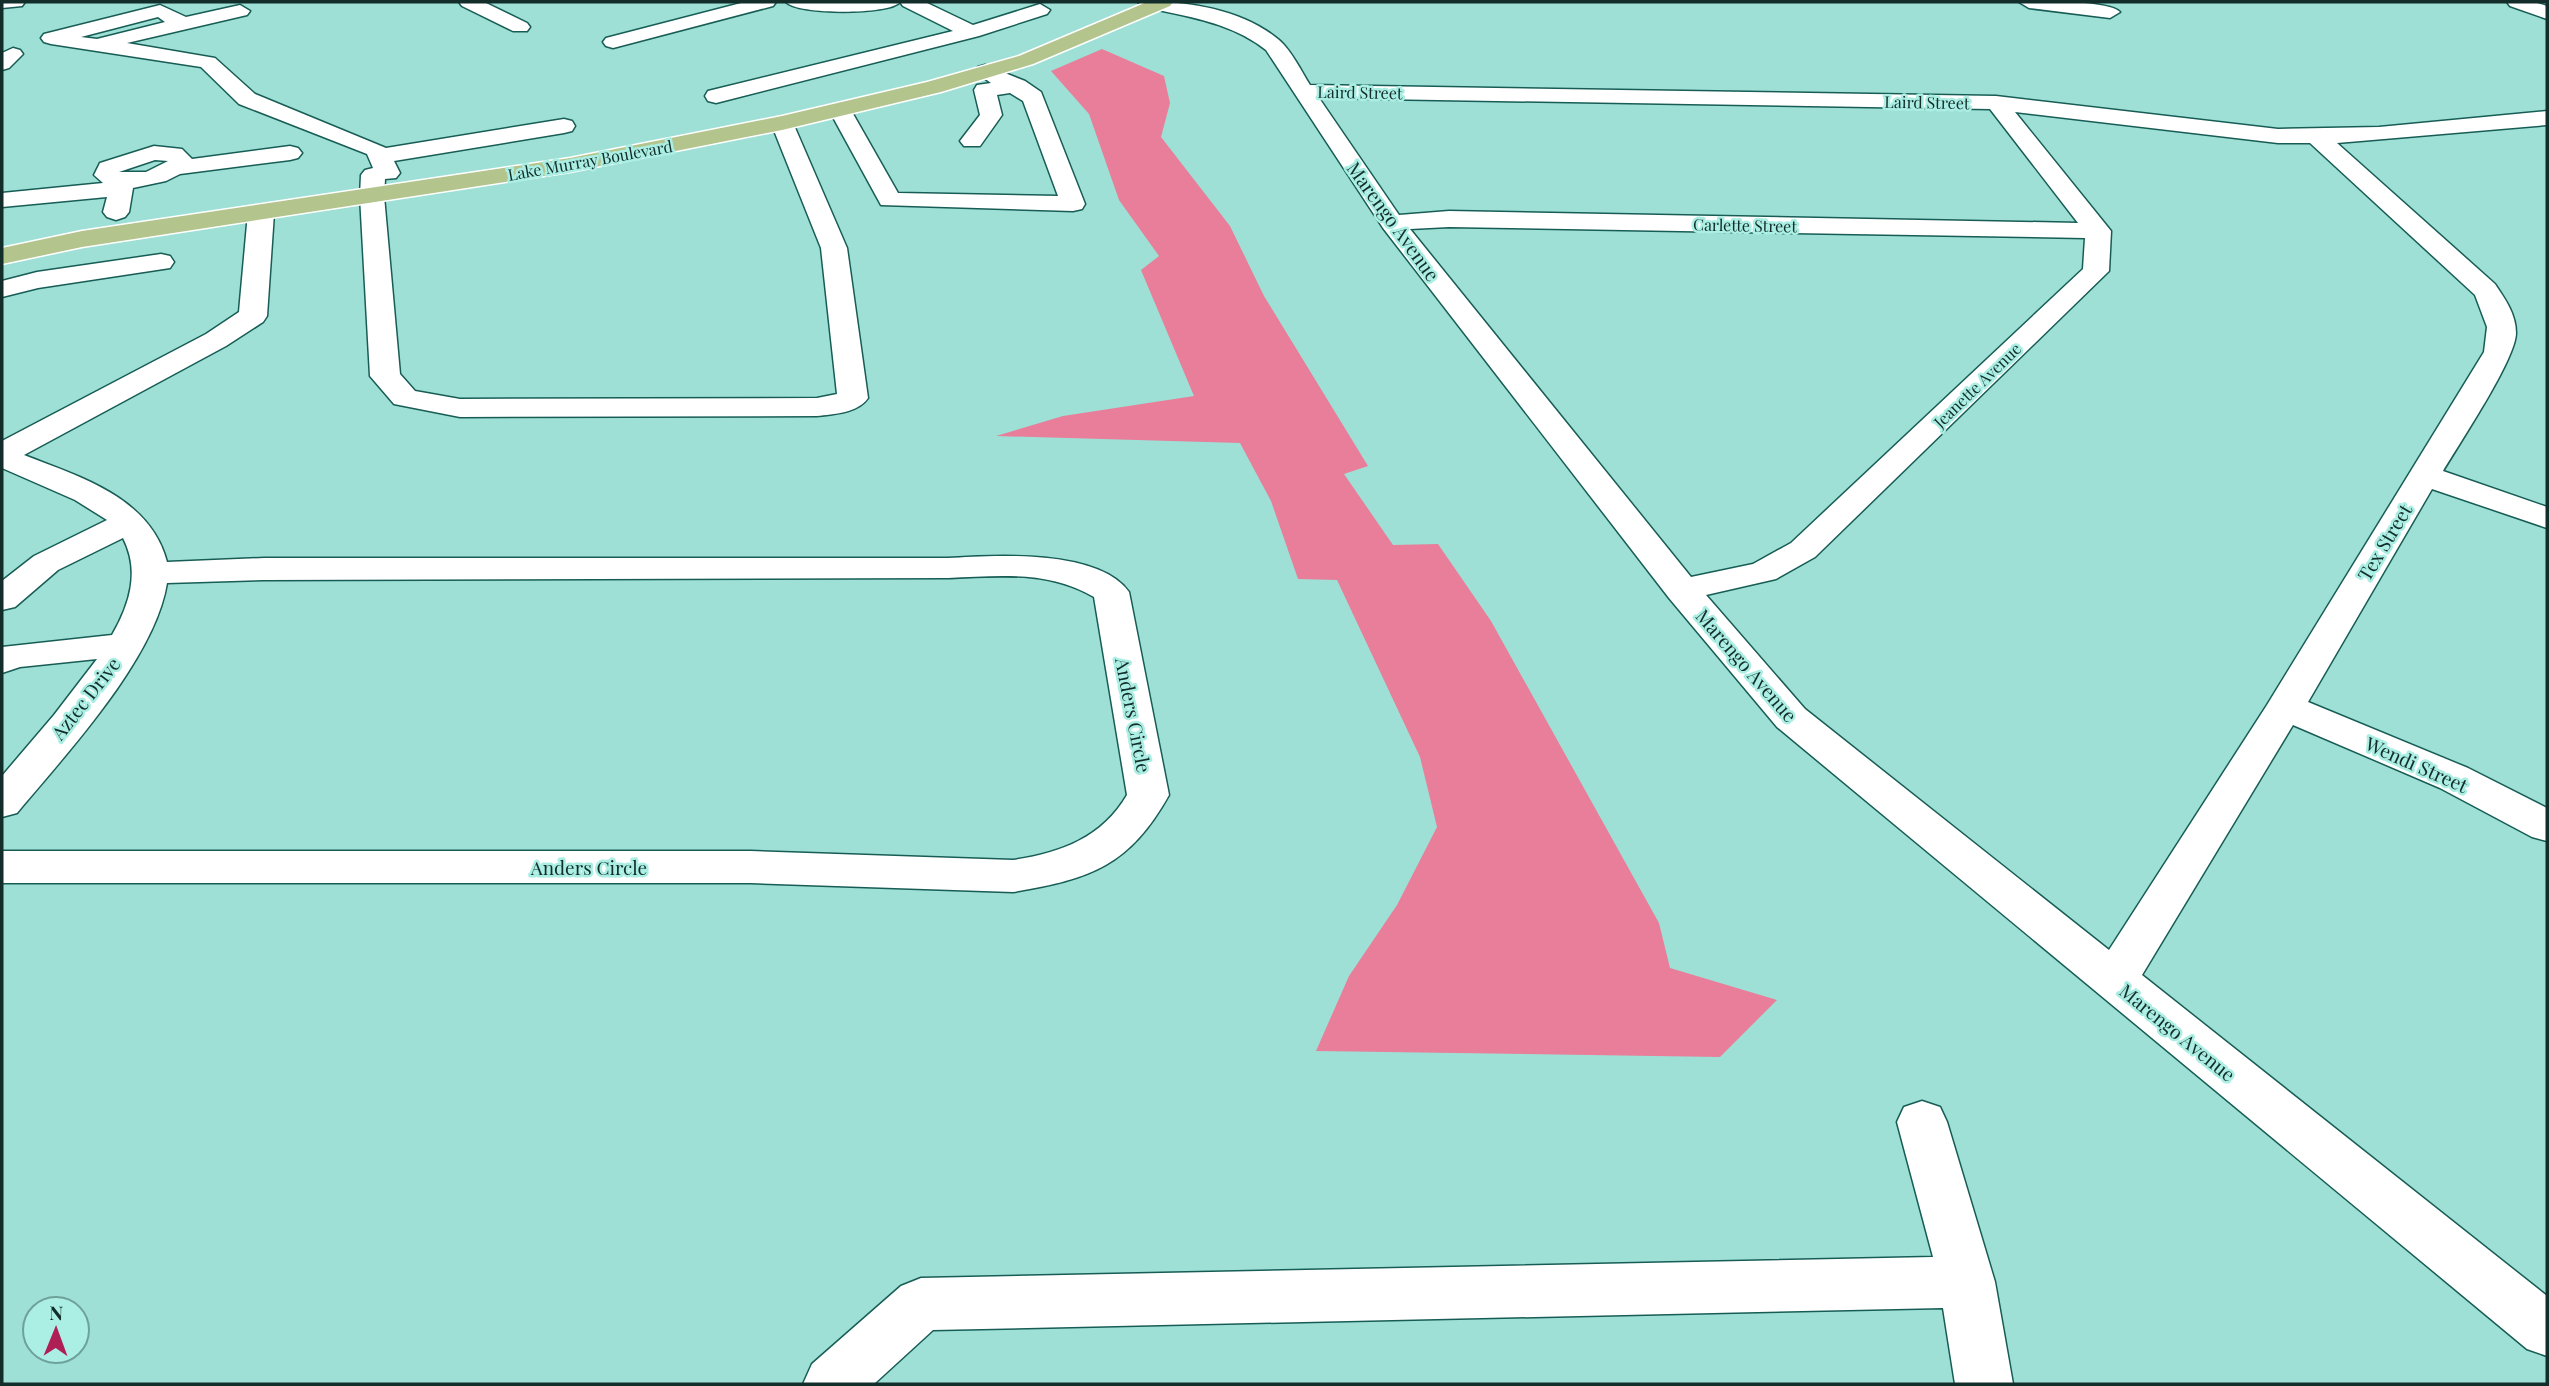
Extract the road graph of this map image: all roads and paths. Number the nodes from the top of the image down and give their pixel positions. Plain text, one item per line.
1 (2, 2) edge
2 (15, 2) edge
3 (469, 2) edge
4 (766, 2) edge
5 (796, 2) edge
6 (891, 2) edge
7 (910, 2) edge
8 (2029, 2) edge
9 (2517, 2) edge
10 (1156, 3) edge
11 (240, 10) dead end
12 (2110, 12) dead end
13 (2547, 13) edge
14 (1046, 21) dead end
15 (183, 23) junction
16 (520, 27) dead end
17 (972, 32) junction
18 (613, 42) dead end
19 (97, 45) junction
20 (985, 71) junction
21 (1017, 86) junction
22 (1303, 91) junction
23 (716, 96) dead end
24 (1996, 103) junction
25 (840, 110) junction
26 (2547, 118) edge
27 (782, 123) junction
28 (2317, 137) junction
29 (972, 141) dead end
30 (290, 153) dead end
31 (378, 175) junction
32 (122, 193) junction
33 (2, 200) edge
34 (261, 213) junction
35 (1392, 223) junction
36 (2098, 231) junction
37 (2, 233) edge
38 (41, 248) junction
39 (2, 256) edge
40 (161, 262) dead end
41 (37, 280) junction
42 (2, 289) edge
43 (2, 455) edge
44 (2425, 476) junction
45 (2547, 518) edge
46 (129, 522) junction
47 (151, 573) junction
48 (1682, 590) junction
49 (2, 599) edge
50 (125, 645) junction
51 (5, 655) edge
52 (2285, 707) junction
53 (2, 803) edge
54 (2547, 826) edge
55 (2, 867) edge
56 (2114, 981) junction
57 (1922, 1122) dead end
58 (1967, 1282) junction
59 (2547, 1330) edge
60 (832, 1384) edge
61 (1984, 1384) edge

1 - 2 street
3 - 16 street
4 - 18 street
5 - 6 street
7 - 17 street
8 - 12 street
9 - 13 street
10 - 20 main road, Lake Murray Boulevard
10 - 22 street, Marengo Avenue
11 - 15 street
14 - 17 street
15 - 19 street
15 - 19 street
17 - 23 street
19 - 31 street
20 - 21 street
20 - 25 main road, Lake Murray Boulevard
20 - 31 main road, Lake Murray Boulevard
21 - 25 street
21 - 29 street
22 - 24 street, Laird Street
22 - 35 street, Marengo Avenue
24 - 28 street, Laird Street
24 - 36 street
25 - 27 main road, Lake Murray Boulevard
26 - 28 street, Laird Street
27 - 31 main road, Lake Murray Boulevard
27 - 31 street
28 - 44 street, Tex Street
30 - 32 street
31 - 32 main road, Lake Murray Boulevard
31 - 34 main road, Lake Murray Boulevard
32 - 33 street
32 - 37 main road, Lake Murray Boulevard
34 - 38 main road, Lake Murray Boulevard
34 - 43 street
35 - 36 street, Carlette Street
35 - 48 street, Marengo Avenue
36 - 48 street, Jeanette Avenue
38 - 39 main road, Lake Murray Boulevard
38 - 41 street
40 - 41 street
41 - 42 street
43 - 46 street, Aztec Drive
44 - 45 street
44 - 52 street, Tex Street
46 - 47 street, Aztec Drive
46 - 49 street
47 - 50 street, Aztec Drive
47 - 55 street, Anders Circle
48 - 56 street, Marengo Avenue
50 - 51 street
50 - 53 street, Aztec Drive
52 - 54 street, Wendi Street
52 - 56 street, Tex Street
56 - 59 street, Marengo Avenue
57 - 58 street
58 - 60 street
58 - 61 street

